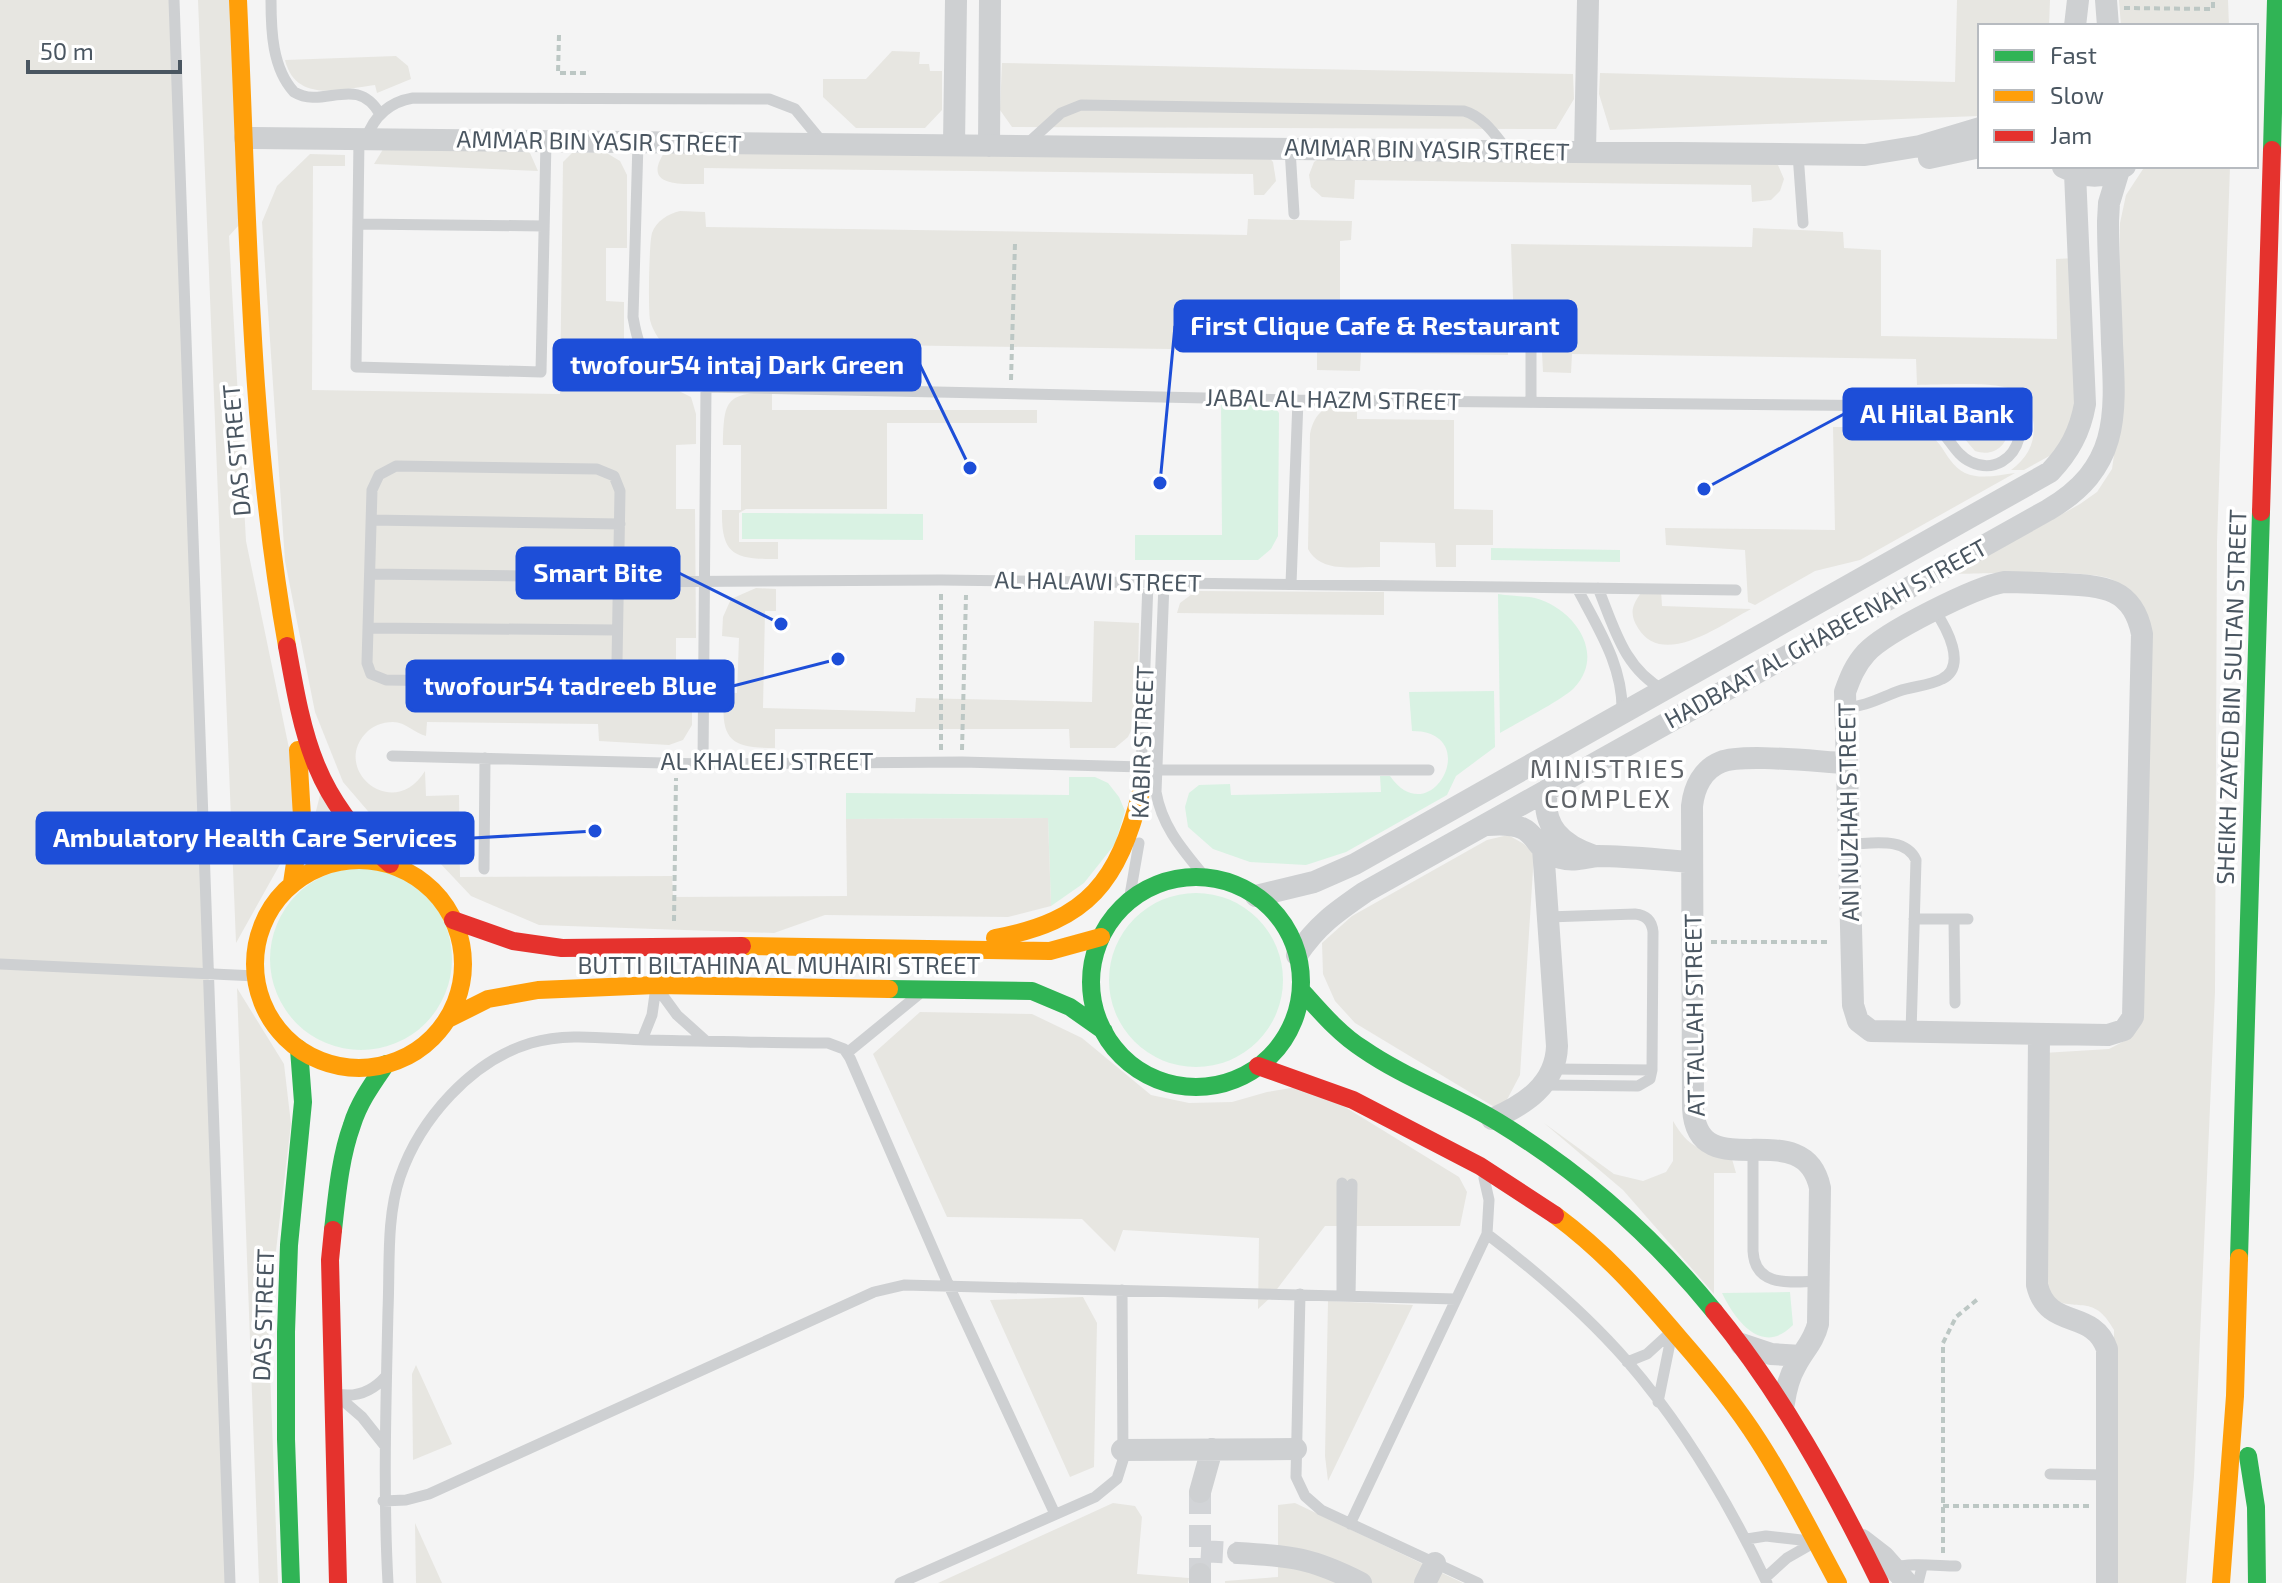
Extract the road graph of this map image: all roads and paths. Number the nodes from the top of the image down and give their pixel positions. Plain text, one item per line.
1 (174, 0) edge
2 (224, 0) edge
3 (238, 0) edge
4 (271, 0) edge
5 (956, 0) edge
6 (1588, 0) edge
7 (2078, 0) edge
8 (2213, 0) edge
9 (2276, 0) edge
10 (990, 1) edge
11 (2107, 11) edge
12 (2075, 24) edge
13 (559, 35) dead end
14 (589, 73) dead end
15 (380, 114) junction
16 (1978, 129) edge
17 (245, 138) junction
18 (363, 139) junction
19 (546, 141) junction
20 (638, 142) junction
21 (824, 144) junction
22 (954, 145) junction
23 (989, 146) junction
24 (1025, 146) junction
25 (1978, 147) edge
26 (1290, 149) junction
27 (1509, 151) junction
28 (1585, 152) junction
29 (1798, 154) junction
30 (1865, 155) junction
31 (2122, 168) edge
32 (2069, 169) edge
33 (1294, 214) dead end
34 (1803, 223) dead end
35 (358, 224) junction
36 (544, 226) junction
37 (1015, 243) dead end
38 (1531, 319) dead end
39 (706, 387) junction
40 (1011, 394) junction
41 (1298, 400) junction
42 (1531, 402) junction
43 (1912, 406) junction
44 (371, 520) junction
45 (620, 524) junction
46 (370, 574) junction
47 (619, 579) junction
48 (941, 580) junction
49 (967, 580) junction
50 (1148, 582) junction
51 (704, 583) junction
52 (1164, 583) junction
53 (1291, 584) junction
54 (1577, 588) junction
55 (1598, 588) junction
56 (1736, 590) dead end
57 (1935, 611) junction
58 (368, 628) junction
59 (617, 630) junction
60 (1664, 690) junction
61 (1844, 708) junction
62 (1622, 714) junction
63 (392, 756) dead end
64 (485, 758) junction
65 (941, 762) junction
66 (962, 762) junction
67 (677, 763) junction
68 (1846, 763) junction
69 (703, 764) junction
70 (1142, 767) junction
71 (1156, 770) junction
72 (1429, 770) dead end
73 (1547, 790) junction
74 (1141, 792) junction
75 (1484, 825) junction
76 (1849, 844) junction
77 (1543, 848) junction
78 (1595, 856) junction
79 (1692, 862) junction
80 (390, 864) junction
81 (484, 869) dead end
82 (1205, 877) junction
83 (292, 883) junction
84 (1256, 896) junction
85 (1129, 901) junction
86 (1548, 917) junction
87 (1914, 919) junction
88 (1954, 919) junction
89 (1968, 919) dead end
90 (453, 920) junction
91 (1101, 937) junction
92 (1693, 942) junction
93 (1852, 942) junction
94 (674, 948) junction
95 (919, 949) junction
96 (1297, 955) junction
97 (0, 964) edge
98 (209, 975) junction
99 (256, 976) junction
100 (656, 985) junction
101 (926, 989) junction
102 (1301, 990) junction
103 (1955, 1003) dead end
104 (448, 1019) junction
105 (1104, 1031) junction
106 (1911, 1033) junction
107 (2039, 1034) junction
108 (642, 1040) junction
109 (706, 1041) junction
110 (299, 1049) junction
111 (847, 1053) junction
112 (386, 1064) junction
113 (1258, 1066) junction
114 (1652, 1070) junction
115 (1549, 1077) junction
116 (1492, 1119) junction
117 (1753, 1150) junction
118 (1480, 1166) junction
119 (1347, 1184) dead end
120 (1487, 1234) junction
121 (1818, 1281) junction
122 (949, 1286) junction
123 (1122, 1290) junction
124 (1300, 1294) junction
125 (1346, 1295) junction
126 (1979, 1298) dead end
127 (1456, 1299) junction
128 (1673, 1330) junction
129 (1741, 1344) junction
130 (1801, 1356) junction
131 (1627, 1362) junction
132 (386, 1376) junction
133 (334, 1393) junction
134 (2235, 1396) junction
135 (1658, 1402) junction
136 (1784, 1403) junction
137 (385, 1446) junction
138 (1212, 1449) junction
139 (1296, 1449) junction
140 (1122, 1450) junction
141 (2050, 1474) dead end
142 (2107, 1475) junction
143 (1200, 1492) tunnel mouth
144 (383, 1501) junction
145 (1943, 1506) junction
146 (2107, 1506) junction
147 (1055, 1514) junction
148 (1350, 1524) junction
149 (1747, 1539) junction
150 (1860, 1539) joint
151 (1816, 1541) junction
152 (1238, 1553) tunnel mouth
153 (1943, 1566) junction
154 (1956, 1566) dead end
155 (1430, 1573) edge
156 (1901, 1575) edge
157 (1766, 1581) edge
158 (230, 1583) edge
159 (291, 1583) edge
160 (338, 1583) edge
161 (388, 1583) edge
162 (900, 1583) edge
163 (1361, 1583) edge
164 (1478, 1583) edge
165 (1838, 1583) edge
166 (1918, 1583) edge
167 (2107, 1583) edge
168 (2221, 1583) edge
169 (2257, 1583) edge

1 - 98 lane
2 - 83 main road, DAS STREET
3 - 17 main road, DAS STREET
4 - 15 lane
5 - 22 street
6 - 28 street
7 - 12 street
8 - 11 path
9 - 134 main road, SHEIKH ZAYED BIN SULTAN STREET
10 - 23 street
13 - 14 path
15 - 18 lane
15 - 21 lane
16 - 30 street, AMMAR BIN YASIR STREET
17 - 18 street, AMMAR BIN YASIR STREET
17 - 80 main road, DAS STREET
18 - 19 street, AMMAR BIN YASIR STREET
18 - 35 lane
19 - 20 street, AMMAR BIN YASIR STREET
19 - 36 lane
20 - 21 street, AMMAR BIN YASIR STREET
20 - 39 lane, JABAL AL HAZM STREET
21 - 22 street, AMMAR BIN YASIR STREET
22 - 23 street, AMMAR BIN YASIR STREET
23 - 24 street, AMMAR BIN YASIR STREET
24 - 26 street, AMMAR BIN YASIR STREET
24 - 27 lane
25 - 30 street, AMMAR BIN YASIR STREET
26 - 27 street, AMMAR BIN YASIR STREET
26 - 33 lane
27 - 28 street, AMMAR BIN YASIR STREET
28 - 29 street, AMMAR BIN YASIR STREET
29 - 30 street, AMMAR BIN YASIR STREET
29 - 34 lane
31 - 32 street
31 - 73 street, HADBAAT AL GHABEENAH STREET
32 - 60 street, HADBAAT AL GHABEENAH STREET
35 - 36 lane
35 - 36 lane
37 - 40 path
38 - 42 lane
39 - 40 lane, JABAL AL HAZM STREET
39 - 51 lane
40 - 41 lane, JABAL AL HAZM STREET
41 - 42 lane, JABAL AL HAZM STREET
41 - 53 lane
42 - 43 lane, JABAL AL HAZM STREET
43 - 43 lane, JABAL AL HAZM STREET
44 - 45 lane
44 - 45 lane
44 - 46 lane
45 - 47 lane
46 - 47 lane, AL HALAWI STREET
46 - 58 lane
47 - 51 lane, AL HALAWI STREET
47 - 59 lane
48 - 49 lane, AL HALAWI STREET
48 - 51 lane, AL HALAWI STREET
48 - 65 path
49 - 50 lane, AL HALAWI STREET
49 - 66 path
50 - 52 lane, AL HALAWI STREET
50 - 70 lane, KABIR STREET
51 - 69 lane
52 - 53 lane, AL HALAWI STREET
52 - 71 lane, KABIR STREET
53 - 54 lane, AL HALAWI STREET
54 - 55 lane, AL HALAWI STREET
54 - 62 lane
55 - 56 lane, AL HALAWI STREET
55 - 60 lane
57 - 61 street, AN NUZHAH STREET
57 - 61 lane
57 - 107 street, AN NUZHAH STREET
58 - 59 lane
58 - 59 lane
60 - 62 street, HADBAAT AL GHABEENAH STREET
61 - 68 street, AN NUZHAH STREET
62 - 84 street, HADBAAT AL GHABEENAH STREET
63 - 64 lane, AL KHALEEJ STREET
64 - 67 lane, AL KHALEEJ STREET
64 - 81 lane
65 - 66 lane, AL KHALEEJ STREET
65 - 69 lane, AL KHALEEJ STREET
66 - 70 lane, AL KHALEEJ STREET
67 - 69 lane, AL KHALEEJ STREET
67 - 94 path
68 - 76 street, AN NUZHAH STREET
68 - 79 street, AT TALLAH STREET
70 - 74 lane, KABIR STREET
71 - 72 lane
71 - 82 lane, KABIR STREET
73 - 75 street, HADBAAT AL GHABEENAH STREET
73 - 78 street
74 - 85 lane, KABIR STREET
74 - 95 main road
75 - 77 street
75 - 96 street, HADBAAT AL GHABEENAH STREET
76 - 87 lane
76 - 93 street, AN NUZHAH STREET
77 - 78 street
77 - 86 street
78 - 79 street
79 - 92 street, AT TALLAH STREET
80 - 83 main road
80 - 90 main road
82 - 84 main road
82 - 85 main road
83 - 99 main road
84 - 96 main road
85 - 91 main road
86 - 114 lane
86 - 115 street
87 - 88 lane
87 - 106 lane
88 - 89 lane
88 - 103 lane
90 - 94 main road, BUTTI BILTAHINA AL MUHAIRI STREET
90 - 104 main road
91 - 95 main road, BUTTI BILTAHINA AL MUHAIRI STREET
91 - 105 main road
92 - 93 path
92 - 117 street, AT TALLAH STREET
93 - 106 street, AN NUZHAH STREET
94 - 95 main road, BUTTI BILTAHINA AL MUHAIRI STREET
96 - 102 main road
97 - 98 lane
98 - 99 lane
98 - 158 lane
99 - 110 main road
100 - 101 main road, BUTTI BILTAHINA AL MUHAIRI STREET
100 - 104 main road, BUTTI BILTAHINA AL MUHAIRI STREET
100 - 108 lane
100 - 109 lane
101 - 105 main road, BUTTI BILTAHINA AL MUHAIRI STREET
101 - 111 lane
102 - 113 main road
102 - 116 main road
104 - 112 main road
105 - 113 main road
106 - 107 street, AN NUZHAH STREET
107 - 142 street
108 - 109 lane
108 - 132 lane
109 - 111 lane
110 - 112 main road
110 - 159 main road, DAS STREET
111 - 122 lane
112 - 133 main road
113 - 118 main road
114 - 115 lane
114 - 115 lane
115 - 116 street
116 - 129 main road
117 - 121 street, AT TALLAH STREET
117 - 121 lane
118 - 120 lane
118 - 128 main road
119 - 125 lane
120 - 127 lane
120 - 131 lane
121 - 130 street, AT TALLAH STREET
122 - 123 lane
122 - 144 lane
122 - 147 lane
123 - 124 lane
123 - 140 lane
124 - 125 lane
124 - 139 lane
125 - 127 lane
126 - 145 path
127 - 148 lane
128 - 131 lane
128 - 135 lane
128 - 151 main road
129 - 130 street
129 - 136 main road
130 - 136 street, AT TALLAH STREET
131 - 135 lane
132 - 133 lane
132 - 137 lane
133 - 137 lane
133 - 160 main road
134 - 168 main road, SHEIKH ZAYED BIN SULTAN STREET
134 - 169 main road, SHEIKH ZAYED BIN SULTAN STREET
135 - 149 lane
136 - 150 main road
137 - 144 lane
138 - 139 street
138 - 140 street
138 - 143 street
139 - 148 lane
140 - 147 lane
141 - 142 lane
142 - 146 street
144 - 161 lane
145 - 146 path
145 - 153 path
146 - 167 street
147 - 162 lane
148 - 155 lane
149 - 151 lane
149 - 157 lane
150 - 156 street
151 - 157 lane
151 - 165 main road
152 - 163 street
153 - 154 lane
153 - 156 lane
155 - 164 lane
156 - 166 lane

